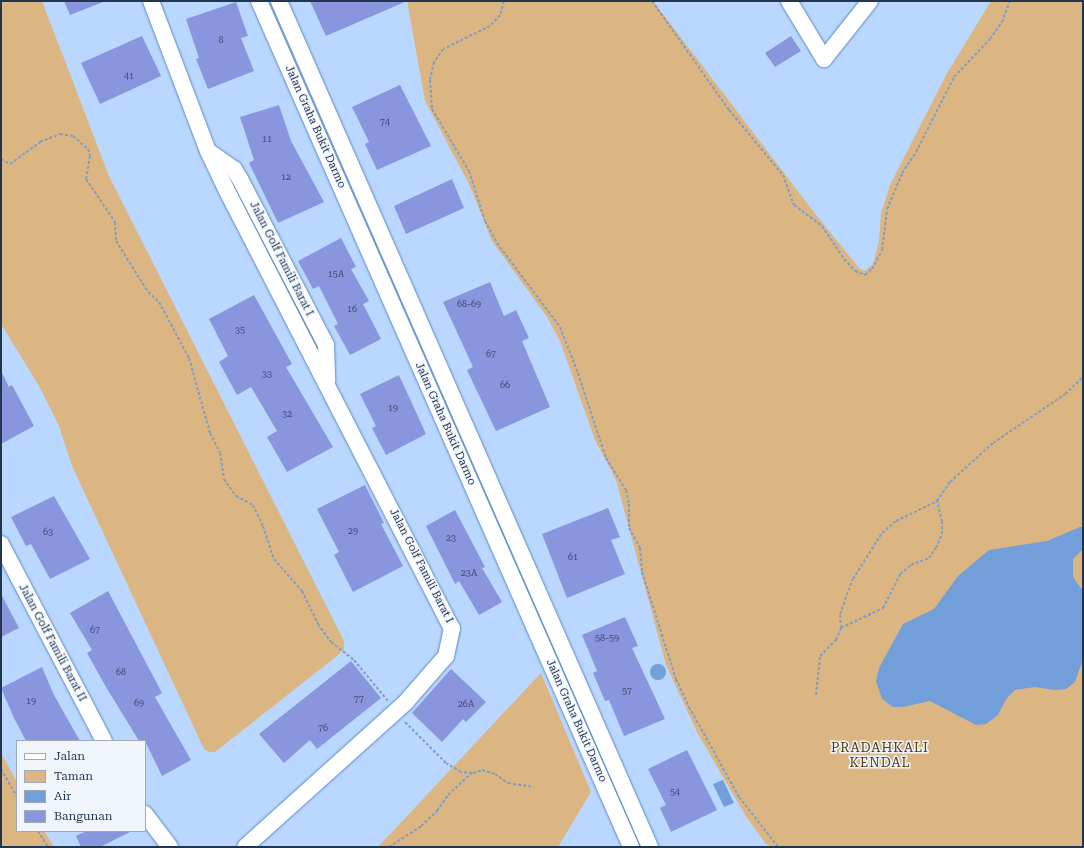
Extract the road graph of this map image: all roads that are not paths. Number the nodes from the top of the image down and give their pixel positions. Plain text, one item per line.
1 (152, 1) edge
2 (259, 1) edge
3 (279, 1) edge
4 (790, 1) edge
5 (870, 1) edge
6 (1, 544) edge
7 (103, 740) edge
8 (146, 815) edge
9 (170, 847) edge
10 (245, 847) edge
11 (631, 847) edge
12 (650, 847) edge

1 - 10 street, Jalan Golf Famili Barat I
2 - 11 street, Jalan Graha Bukit Darmo
3 - 12 street, Jalan Graha Bukit Darmo
4 - 5 street
6 - 7 street, Jalan Golf Famili Barat II
8 - 9 street

